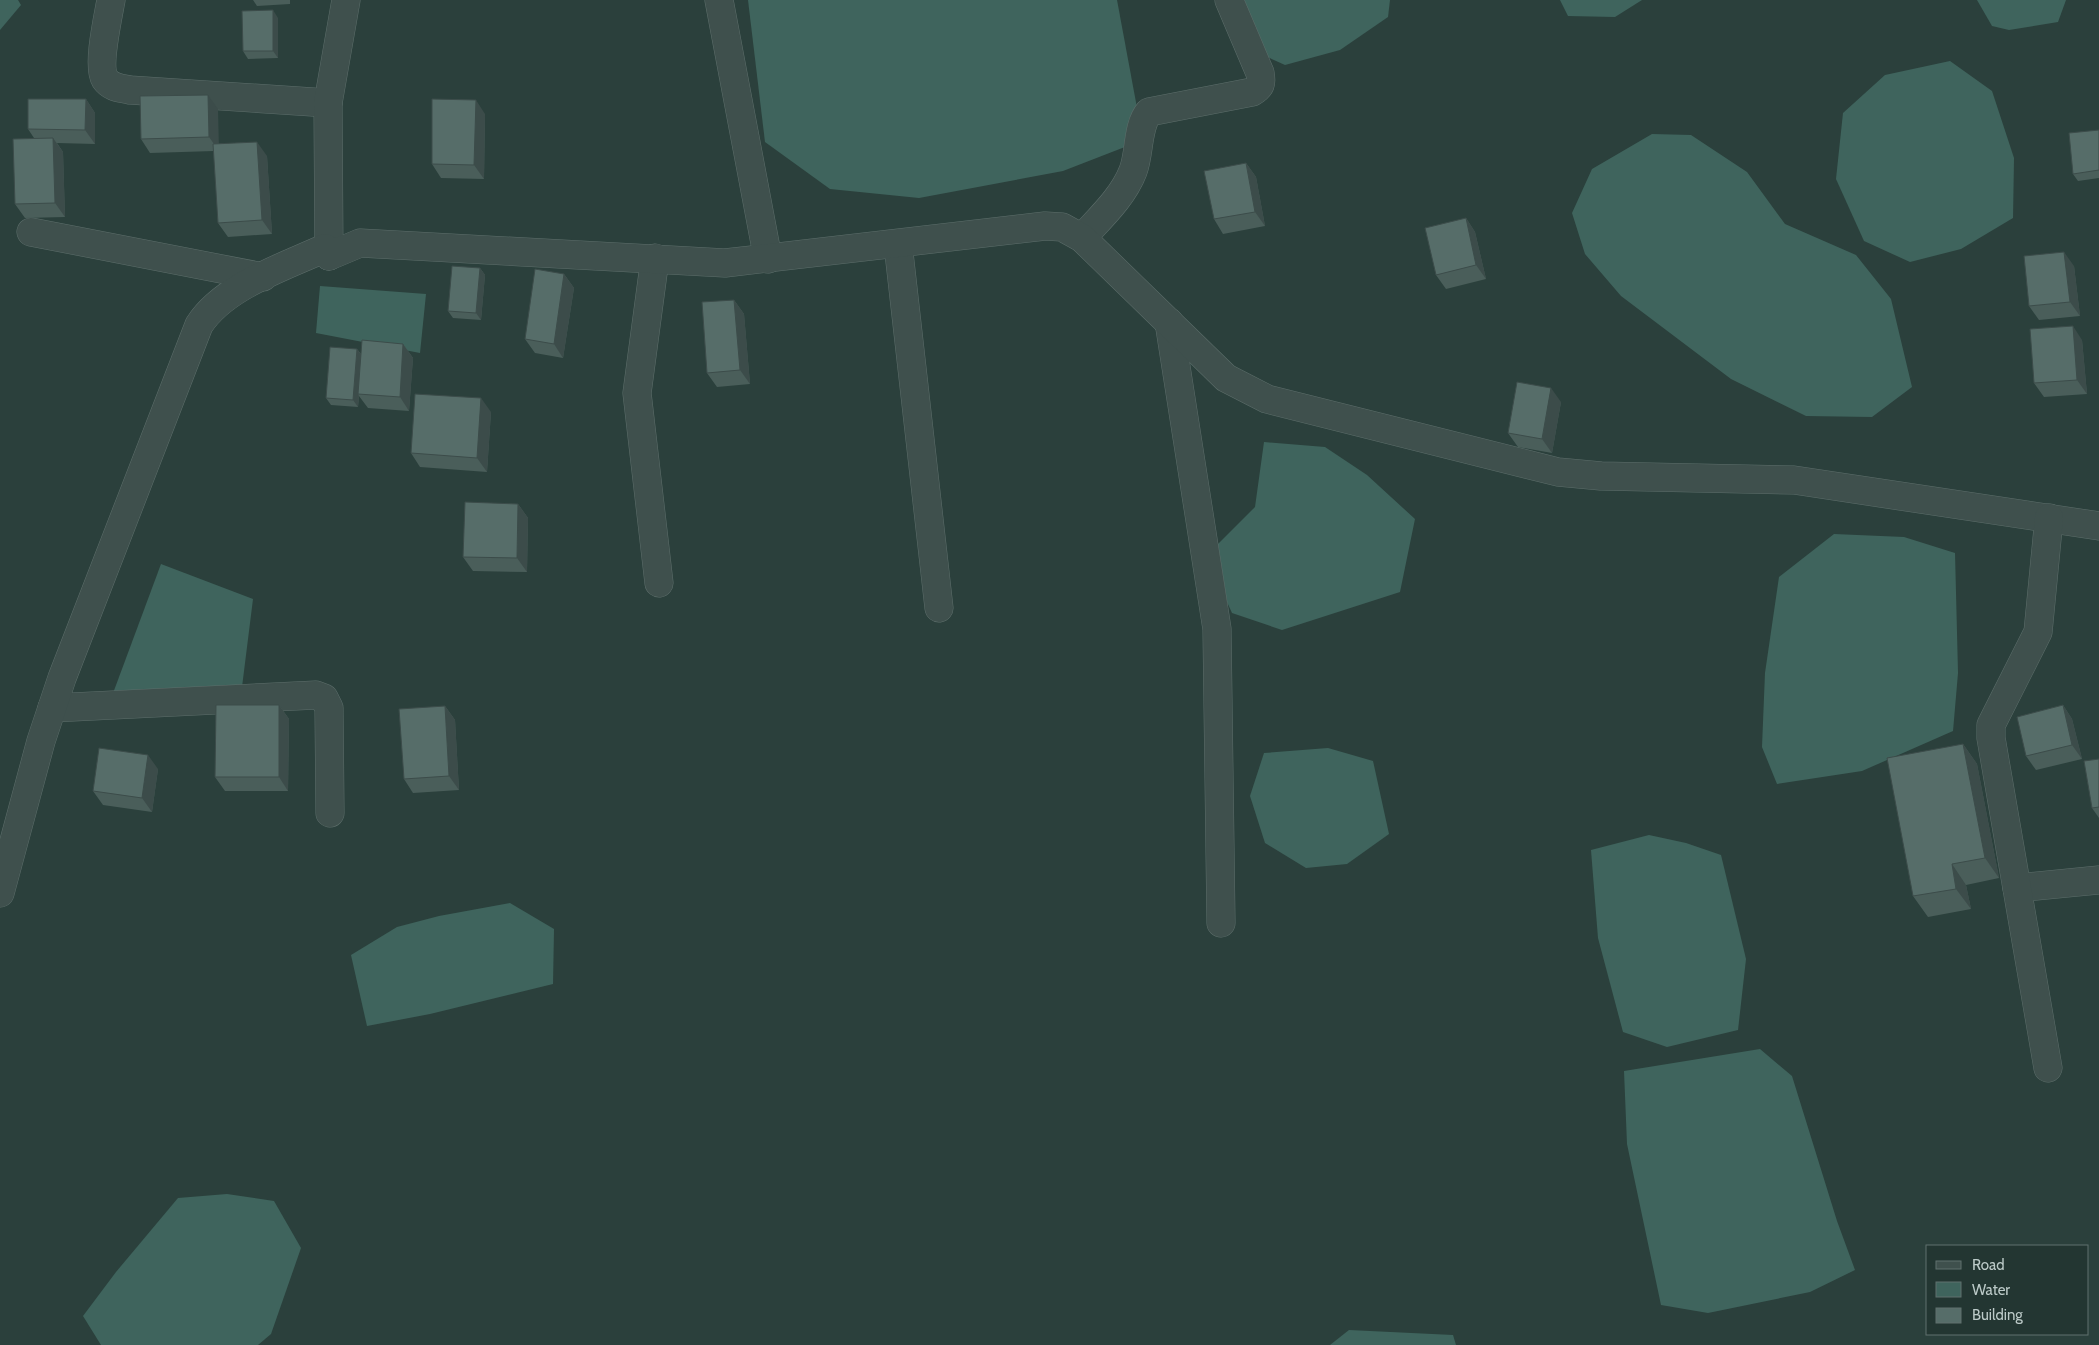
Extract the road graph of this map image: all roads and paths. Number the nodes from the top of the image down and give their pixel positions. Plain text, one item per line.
1 (111, 0) edge
2 (346, 0) edge
3 (719, 0) edge
4 (1229, 0) edge
5 (328, 103) junction
6 (31, 232) dead end
7 (1082, 238) junction
8 (898, 244) junction
9 (330, 256) junction
10 (655, 258) junction
11 (768, 259) junction
12 (263, 277) junction
13 (1169, 322) junction
14 (2049, 518) junction
15 (2099, 526) edge
16 (659, 583) dead end
17 (939, 608) dead end
18 (52, 708) junction
19 (330, 813) dead end
20 (2099, 880) edge
21 (2017, 888) junction
22 (0, 892) edge
23 (1221, 923) dead end
24 (2048, 1068) dead end

1 - 5 street
2 - 5 street
3 - 11 street
4 - 7 street
5 - 9 street
6 - 12 street
7 - 8 street
7 - 13 street
8 - 11 street
8 - 17 street
9 - 10 street
9 - 12 street
10 - 11 street
10 - 16 street
12 - 18 street
13 - 14 street
13 - 23 street
14 - 15 street
14 - 21 street
18 - 19 street
18 - 22 street
20 - 21 street
21 - 24 street

